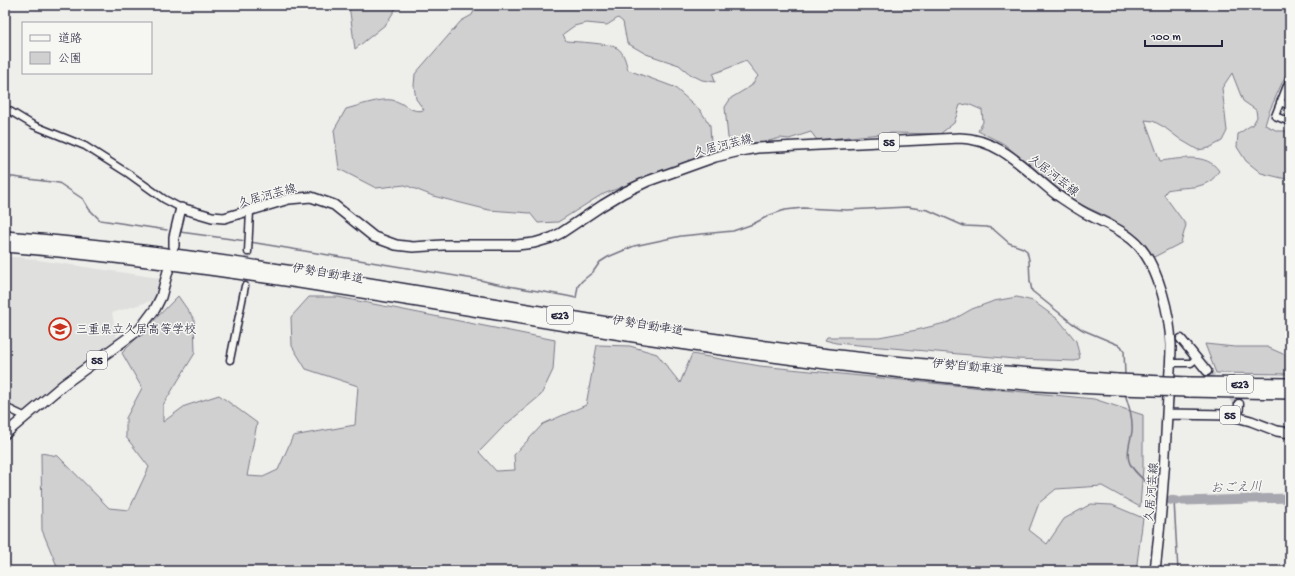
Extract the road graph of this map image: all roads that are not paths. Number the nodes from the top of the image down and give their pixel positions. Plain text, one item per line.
1 (1290, 78) edge
2 (1280, 102) junction
3 (1290, 106) edge
4 (5, 108) edge
5 (1290, 122) edge
6 (181, 208) junction
7 (250, 211) junction
8 (5, 237) edge
9 (5, 246) edge
10 (174, 246) dead end
11 (248, 252) tunnel mouth
12 (168, 271) dead end
13 (245, 286) tunnel mouth
14 (1181, 339) dead end
15 (1197, 358) junction
16 (230, 360) dead end
17 (1170, 363) junction
18 (1207, 371) tunnel mouth
19 (1117, 384) junction
20 (1290, 384) edge
21 (1189, 387) junction
22 (1290, 393) edge
23 (1239, 404) dead end
24 (5, 407) edge
25 (1167, 414) junction
26 (24, 416) junction
27 (1238, 417) junction
28 (1290, 433) edge
29 (5, 434) edge
30 (1155, 571) edge

1 - 2 street
2 - 3 street
2 - 5 street
4 - 6 street
6 - 7 main road, 久居河芸線 / 55
6 - 10 main road
7 - 11 street
7 - 17 main road, 久居河芸線 / 55
8 - 19 highway, 伊勢自動車道 / E23
9 - 19 highway, 伊勢自動車道 / E23
12 - 26 main road, 55
13 - 16 street
14 - 15 street
15 - 17 street
15 - 18 street
17 - 25 main road, 久居河芸線 / 55
19 - 21 highway, 伊勢自動車道 / E23, bridge
20 - 21 highway, 伊勢自動車道 / E23
21 - 22 highway, 伊勢自動車道 / E23
23 - 27 street
24 - 26 street
25 - 27 main road, 55
25 - 30 main road, 久居河芸線 / 55
26 - 29 main road, 55
27 - 28 main road, 55

